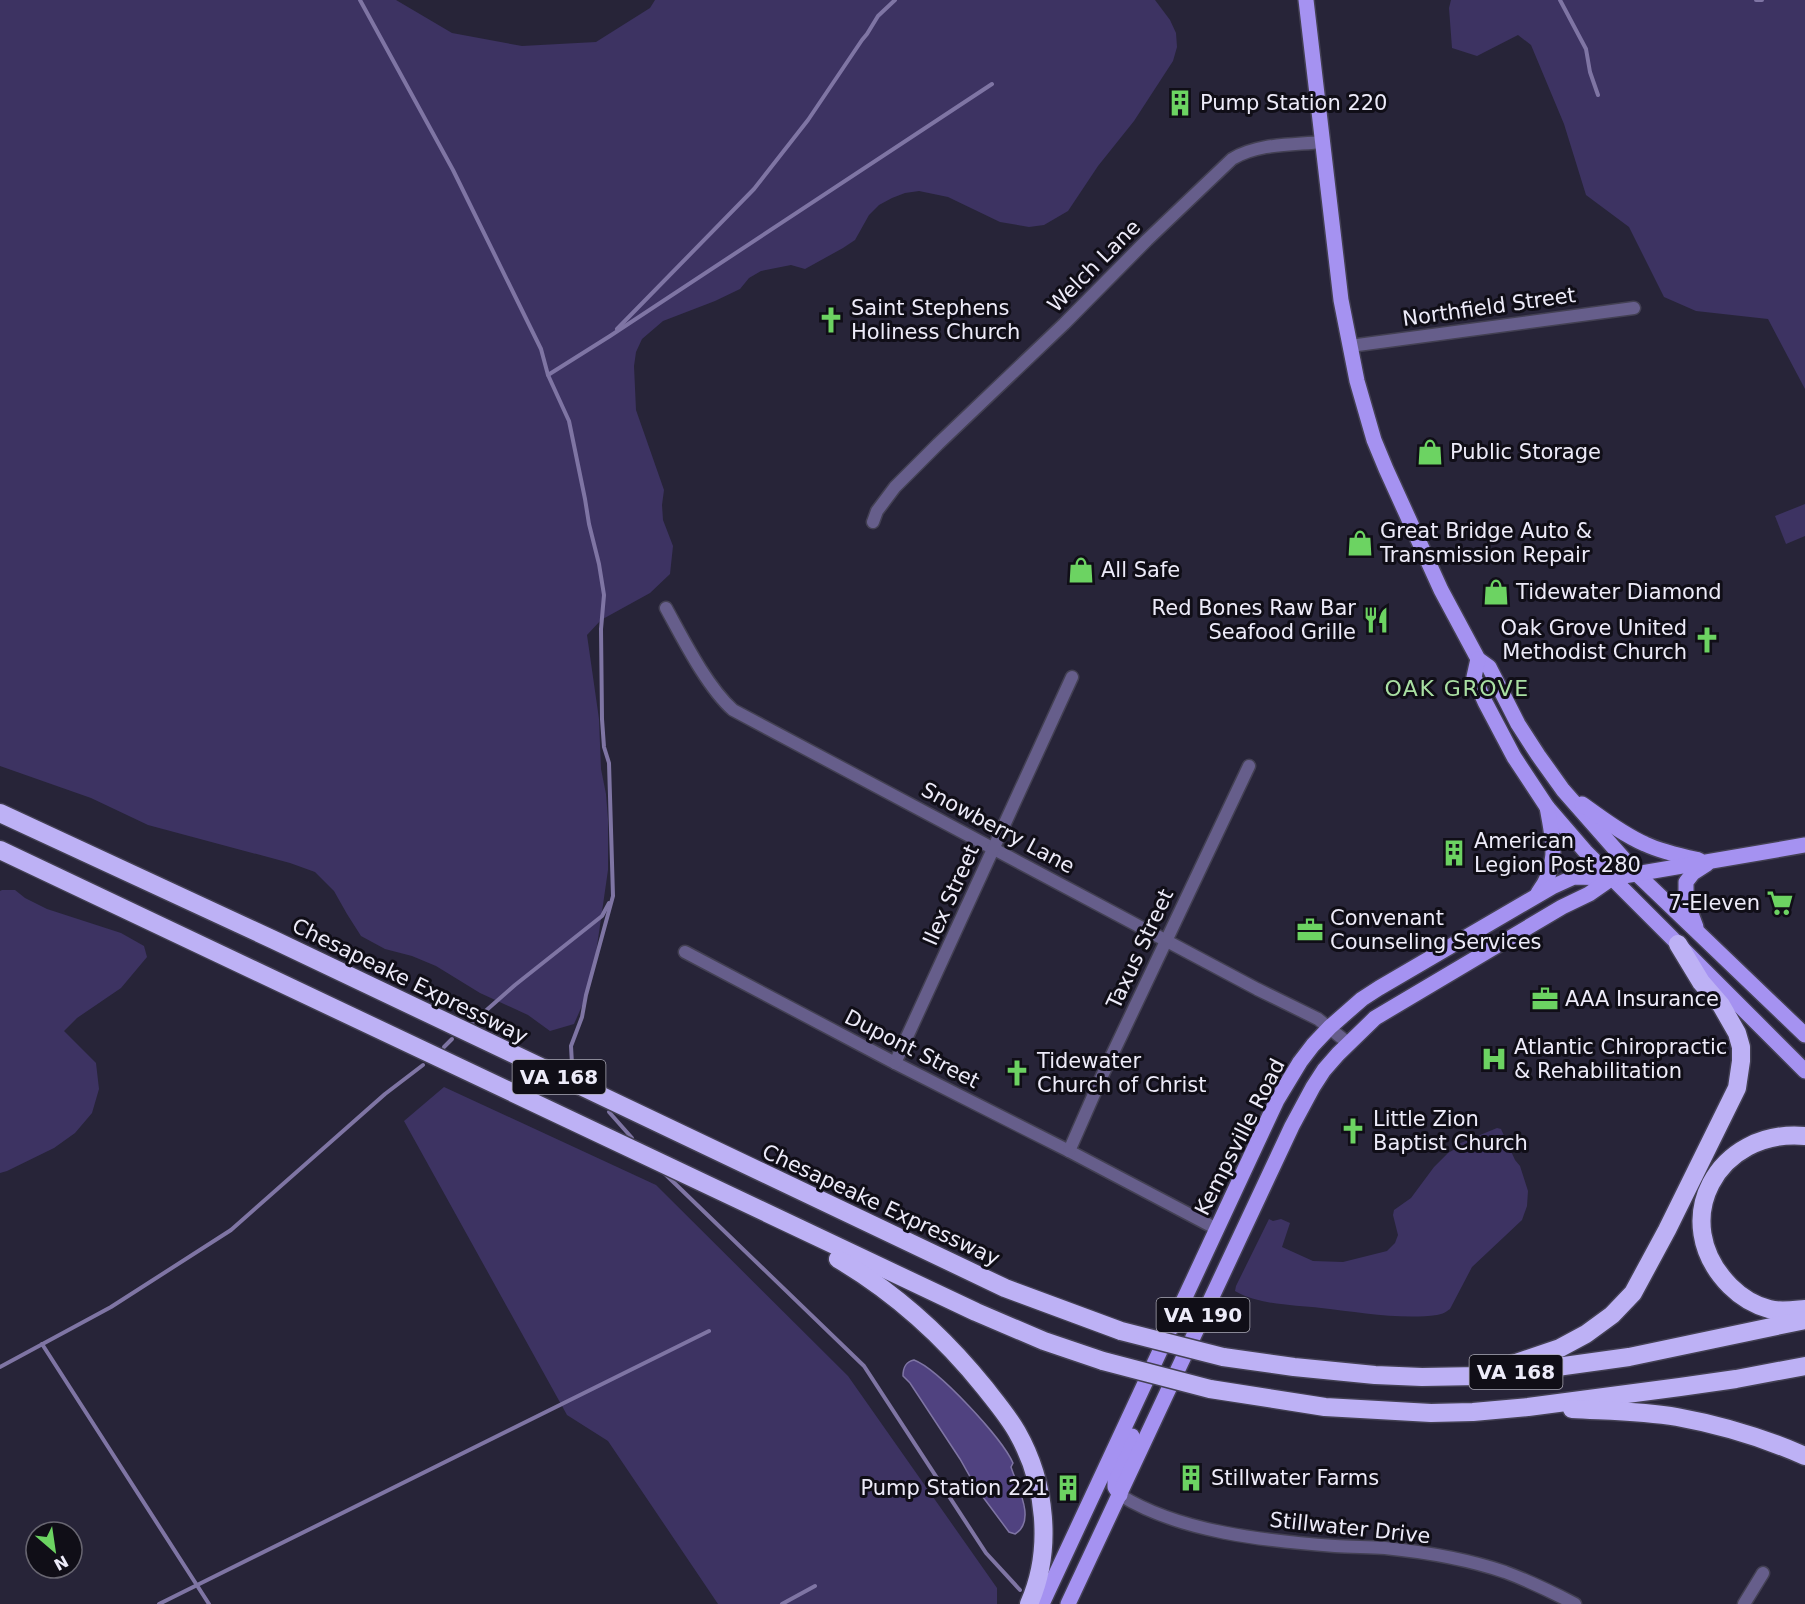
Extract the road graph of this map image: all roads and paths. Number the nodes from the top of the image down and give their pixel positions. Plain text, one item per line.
1 (1306, 0) edge
2 (1322, 142) junction
3 (1634, 308) dead end
4 (1350, 346) junction
5 (873, 522) dead end
6 (666, 608) dead end
7 (1478, 659) junction
8 (1072, 677) dead end
9 (1249, 766) dead end
10 (1563, 790) junction
11 (1548, 807) junction
12 (0, 813) edge
13 (1805, 845) edge
14 (994, 847) junction
15 (0, 850) edge
16 (1711, 861) junction
17 (1636, 874) junction
18 (1612, 878) junction
19 (1535, 897) junction
20 (1700, 935) junction
21 (1166, 939) junction
22 (1678, 944) junction
23 (686, 952) dead end
24 (1330, 1027) junction
25 (1805, 1035) edge
26 (1348, 1044) junction
27 (895, 1063) junction
28 (1805, 1071) edge
29 (1805, 1136) edge
30 (1069, 1151) junction
31 (664, 1165) junction
32 (1217, 1229) junction
33 (1805, 1309) edge
34 (1805, 1320) edge
35 (1805, 1365) edge
36 (1461, 1376) junction
37 (1136, 1404) junction
38 (1528, 1407) junction
39 (1805, 1456) edge
40 (1120, 1495) junction
41 (1763, 1573) dead end
42 (1029, 1604) edge
43 (1042, 1604) edge
44 (1068, 1604) edge
45 (1575, 1604) edge
46 (1744, 1604) edge

1 - 2 main road
2 - 4 main road
2 - 5 street, Welch Lane
3 - 4 street, Northfield Street
4 - 7 main road
6 - 14 street, Snowberry Lane
7 - 10 main road
7 - 11 main road
8 - 14 street, Ilex Street
9 - 21 street, Taxus Street
10 - 16 main road
10 - 17 main road
11 - 18 main road
11 - 19 main road
12 - 36 highway, Chesapeake Expressway / VA 168, bridge
13 - 16 main road, VA 190
14 - 21 street, Snowberry Lane
14 - 27 street, Ilex Street
15 - 31 highway, VA 168
16 - 17 main road, VA 190
16 - 20 main road
17 - 18 main road, VA 190
17 - 20 main road
18 - 19 main road, Kempsville Road / VA 190
18 - 22 main road
18 - 26 main road, Kempsville Road / VA 190
19 - 24 main road, Kempsville Road / VA 190
20 - 25 main road
21 - 24 street, Snowberry Lane
21 - 30 street, Taxus Street
22 - 28 main road
22 - 36 highway
23 - 27 street, Dupont Street
24 - 26 street, Snowberry Lane
24 - 32 main road, Kempsville Road / VA 190
26 - 40 main road, Kempsville Road / VA 190
27 - 30 street, Dupont Street
29 - 33 highway
30 - 32 street, Dupont Street
31 - 38 highway, VA 168, bridge
31 - 42 highway
32 - 37 main road, Kempsville Road / VA 190
34 - 36 highway, Chesapeake Expressway / VA 168
35 - 38 highway, VA 168
37 - 40 main road
37 - 43 main road, Kempsville Road / VA 190
38 - 39 highway
40 - 44 main road, Kempsville Road / VA 190
40 - 45 street, Stillwater Drive
41 - 46 street

